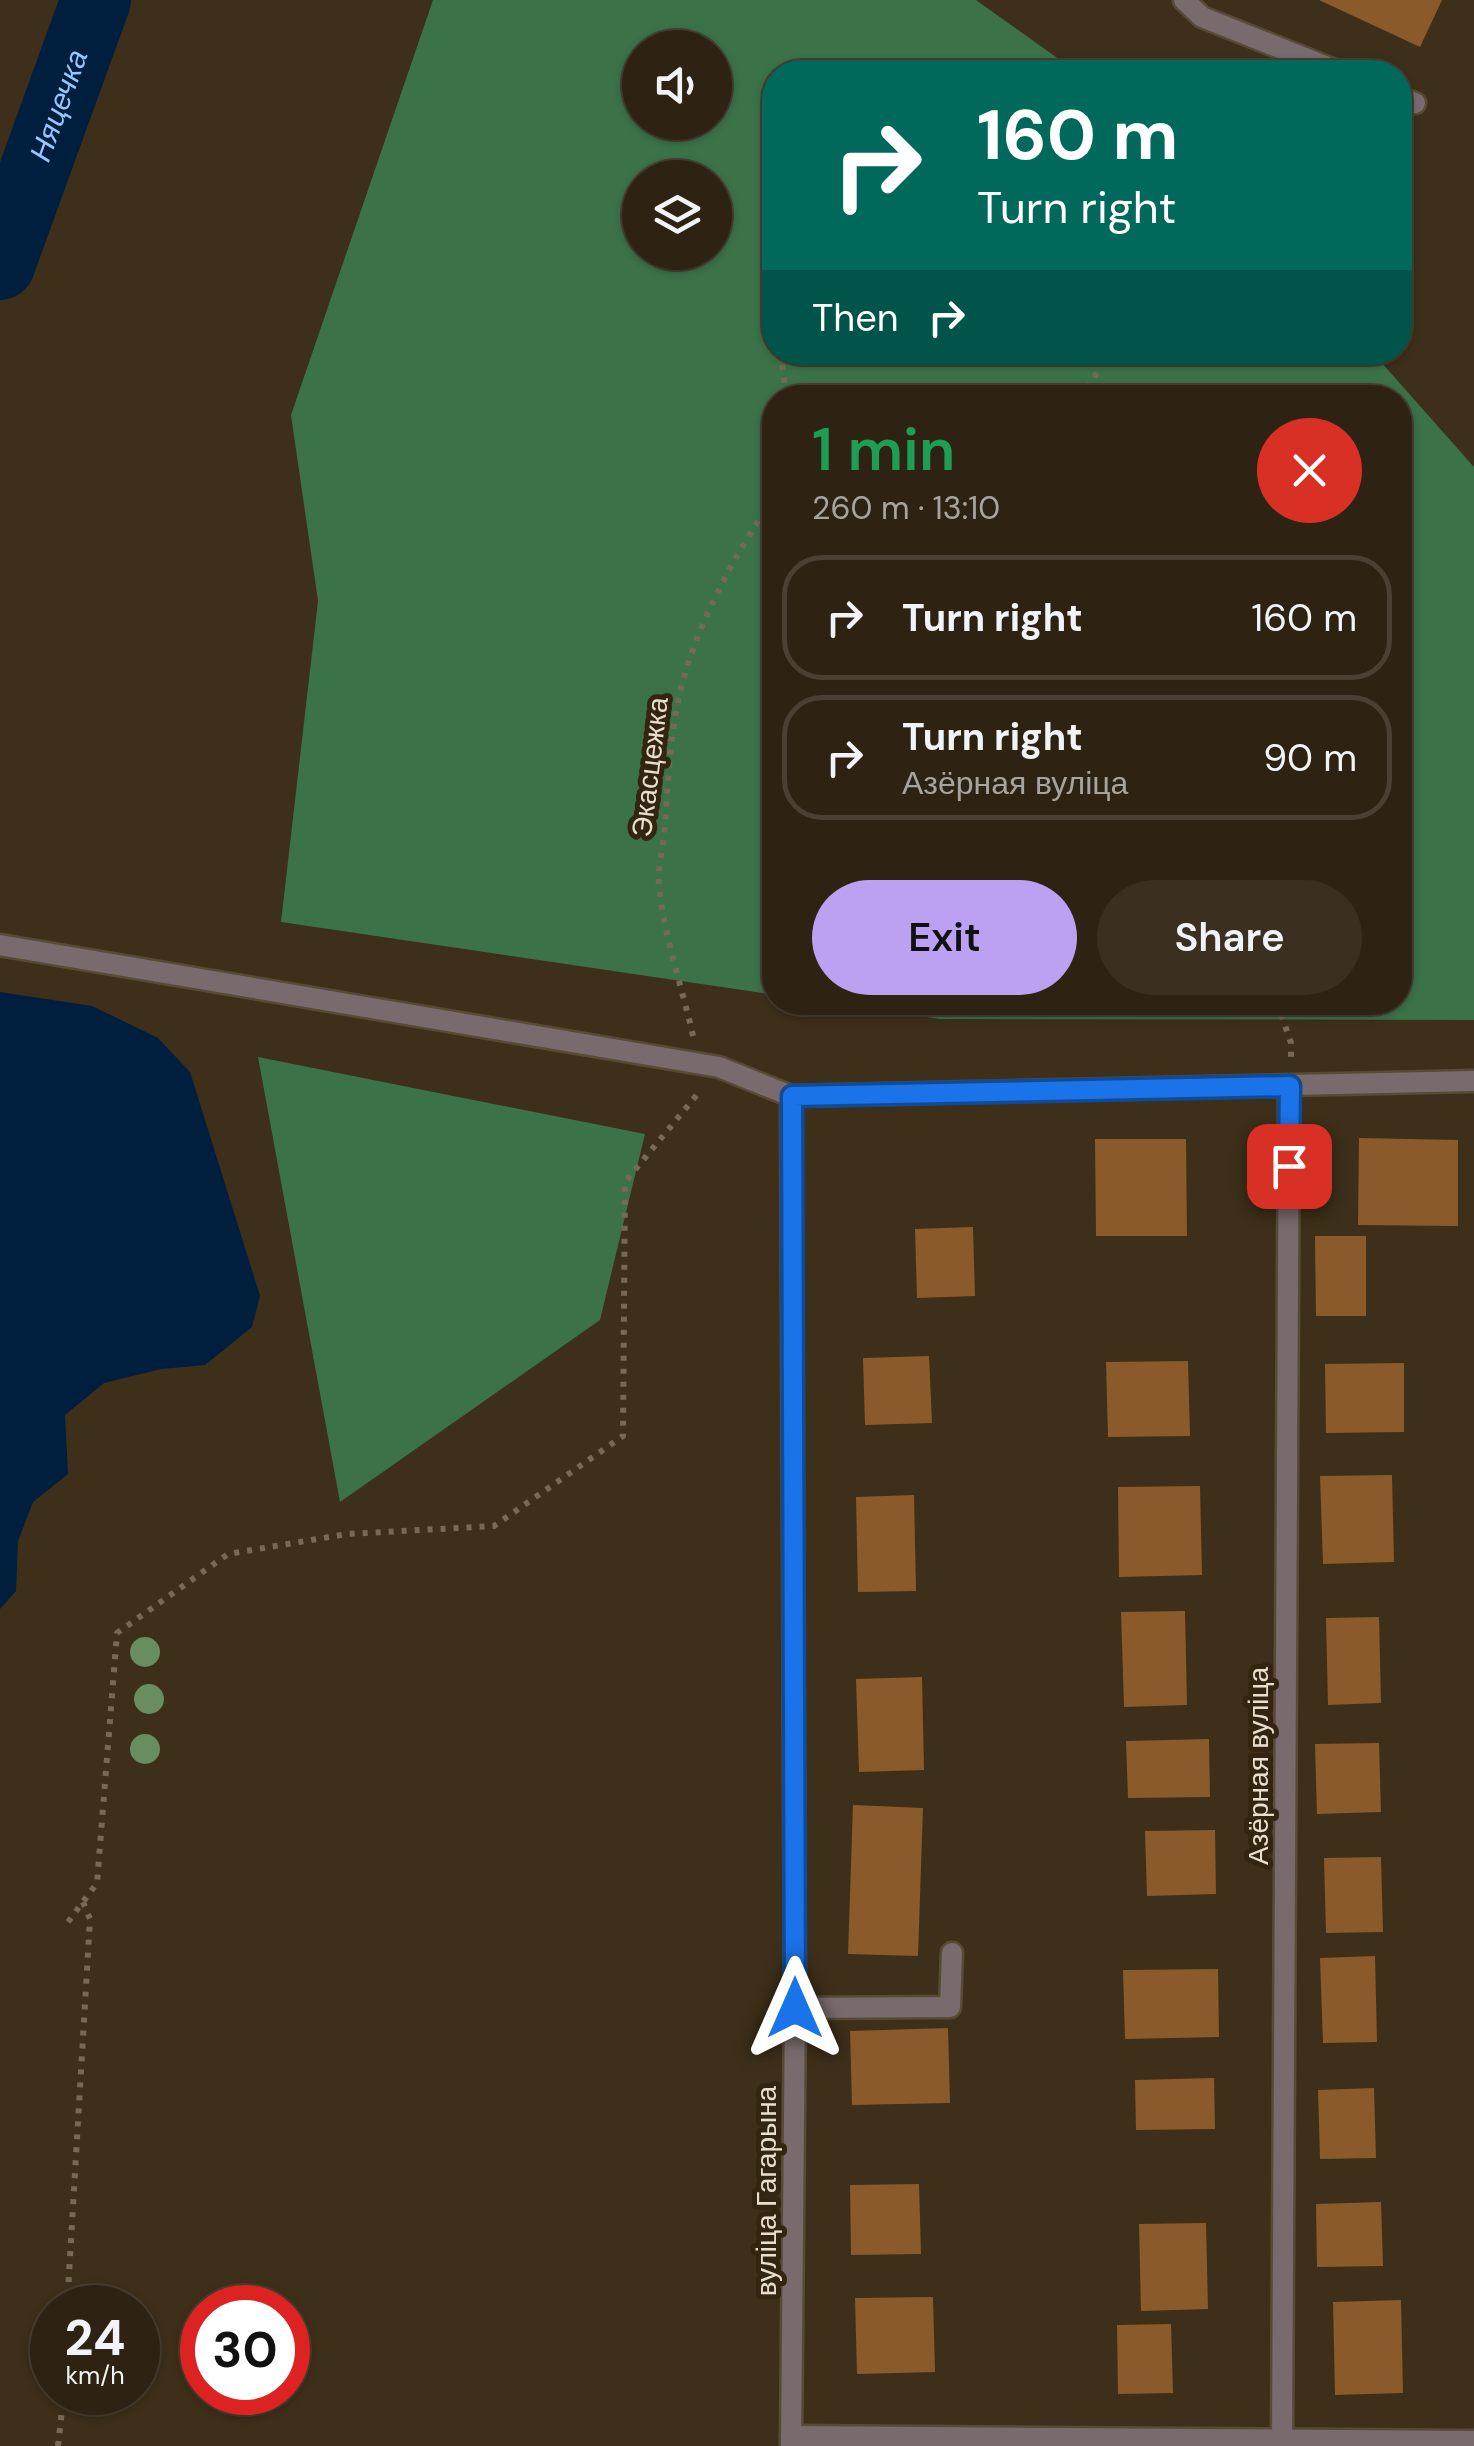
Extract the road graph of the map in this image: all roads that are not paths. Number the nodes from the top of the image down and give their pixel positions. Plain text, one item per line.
1 (1184, 0) edge
2 (1310, 60) edge
3 (0, 945) edge
4 (1474, 1082) edge
5 (1290, 1086) junction
6 (792, 1096) junction
7 (952, 1953) dead end
8 (795, 2008) junction
9 (791, 2441) edge
10 (1474, 2441) edge
11 (1282, 2442) edge

1 - 2 street
3 - 6 street
4 - 5 street
5 - 6 street
5 - 11 street, Азёрная вуліца
6 - 8 street, вуліца Гагарына
7 - 8 street
8 - 9 street, вуліца Гагарына
9 - 11 street
10 - 11 street

